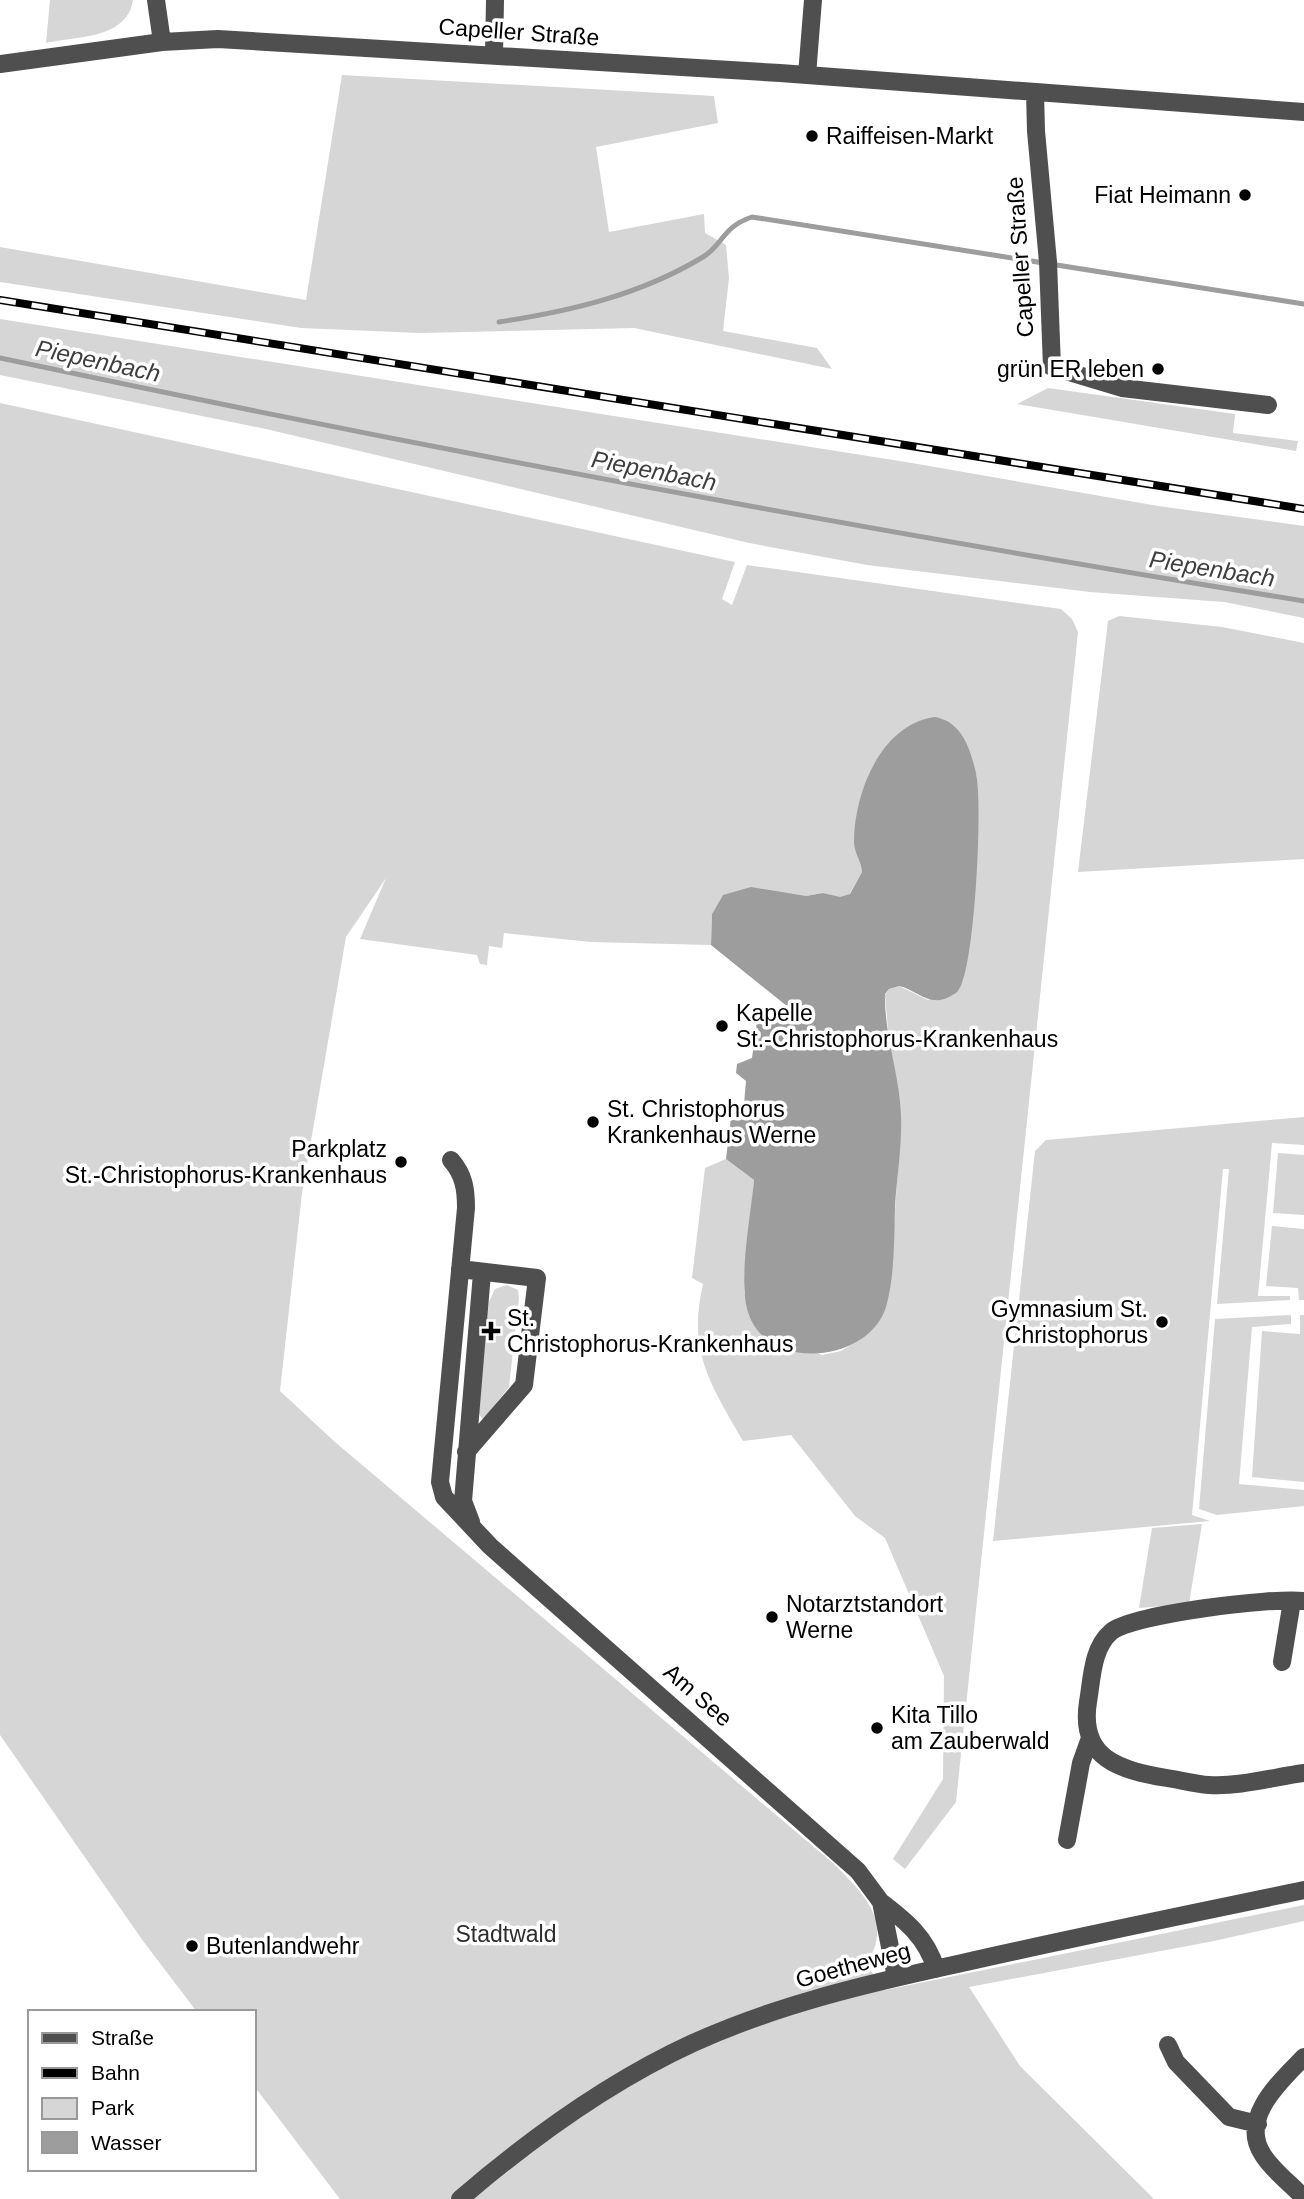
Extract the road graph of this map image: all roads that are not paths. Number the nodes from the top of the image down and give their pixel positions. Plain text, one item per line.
1 (156, 0) edge
2 (495, 0) edge
3 (813, 0) edge
4 (162, 43) junction
5 (494, 55) junction
6 (0, 64) edge
7 (807, 75) junction
8 (1035, 92) junction
9 (1304, 112) edge
10 (1268, 405) dead end
11 (451, 1160) dead end
12 (460, 1269) junction
13 (482, 1273) junction
14 (466, 1452) junction
15 (477, 1531) junction
16 (1298, 1601) edge
17 (1282, 1662) dead end
18 (1090, 1738) junction
19 (1304, 1773) edge
20 (1068, 1840) dead end
21 (1304, 1890) edge
22 (881, 1902) junction
23 (936, 1969) junction
24 (895, 1977) junction
25 (1168, 2045) dead end
26 (1304, 2057) edge
27 (1258, 2124) junction
28 (1304, 2198) edge
29 (460, 2199) edge

1 - 4 street
2 - 5 street
3 - 7 street
4 - 5 street, Capeller Straße
4 - 6 street, Capeller Straße
5 - 7 street, Capeller Straße
7 - 8 street, Capeller Straße
8 - 9 street, Capeller Straße
8 - 10 street, Capeller Straße
11 - 12 street, Am See
12 - 13 street
12 - 15 street, Am See
13 - 14 street, Am See
13 - 14 street
14 - 15 street, Am See
15 - 22 street, Am See
16 - 17 street
16 - 18 street
18 - 19 street
18 - 20 street
21 - 23 street, Goetheweg
22 - 23 street, Am See
22 - 24 street, Am See
23 - 24 street, Goetheweg
24 - 29 street, Goetheweg
25 - 27 street
26 - 27 street
27 - 28 street

